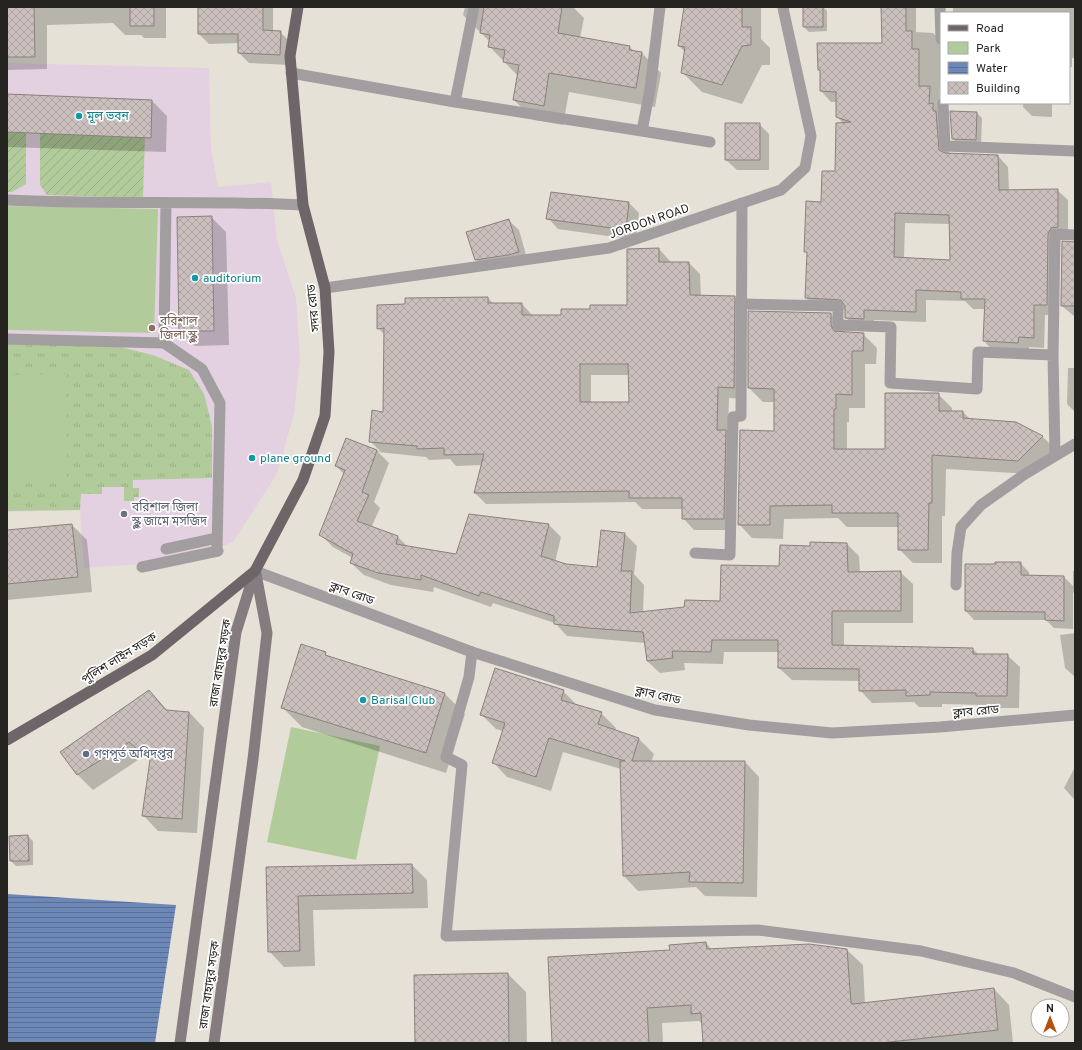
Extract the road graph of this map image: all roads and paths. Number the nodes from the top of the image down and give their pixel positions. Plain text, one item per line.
1 (298, 7) edge
2 (474, 7) edge
3 (660, 7) edge
4 (784, 7) edge
5 (291, 73) junction
6 (455, 102) junction
7 (943, 104) edge
8 (642, 131) junction
9 (710, 142) dead end
10 (1075, 151) edge
11 (7, 200) edge
12 (166, 203) junction
13 (742, 203) junction
14 (303, 205) junction
15 (1075, 235) edge
16 (325, 288) junction
17 (741, 304) junction
18 (7, 339) edge
19 (164, 343) junction
20 (1053, 355) junction
21 (1075, 444) edge
22 (1055, 455) junction
23 (166, 549) dead end
24 (219, 549) junction
25 (695, 553) dead end
26 (142, 567) dead end
27 (255, 571) junction
28 (956, 585) dead end
29 (472, 652) junction
30 (1075, 715) edge
31 (7, 740) edge
32 (1075, 997) edge
33 (180, 1043) edge
34 (214, 1043) edge

1 - 5 main road, সদর রোড
2 - 6 street
3 - 8 street
4 - 13 street, JORDON ROAD
5 - 6 street
5 - 14 main road, সদর রোড
6 - 8 street
7 - 10 street
8 - 9 street
11 - 12 street
12 - 14 street
12 - 19 street
13 - 16 street, JORDON ROAD
13 - 17 street
14 - 16 main road, সদর রোড
15 - 20 street
16 - 27 main road, সদর রোড
17 - 20 street
17 - 25 street
18 - 19 street
19 - 24 street
20 - 22 street
21 - 22 street
22 - 28 street
23 - 24 street
24 - 26 street
27 - 29 street, ক্লাব রোড
27 - 31 main road, পুলিশ লাইন সড়ক
27 - 33 main road, রাজা বাহাদুর সড়ক
27 - 34 main road, রাজা বাহাদুর সড়ক
29 - 30 street, ক্লাব রোড
29 - 32 street

